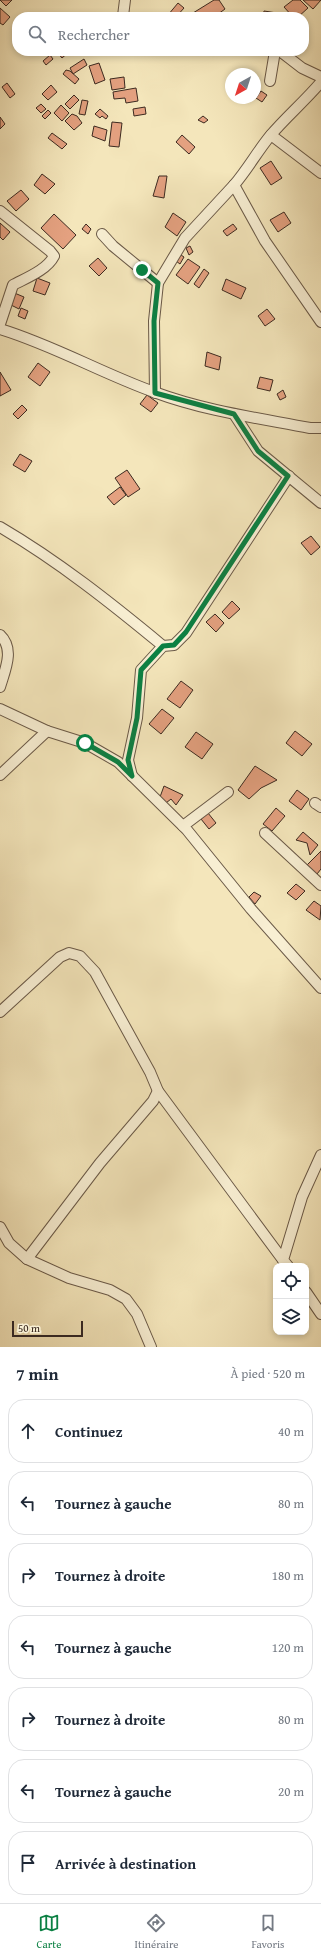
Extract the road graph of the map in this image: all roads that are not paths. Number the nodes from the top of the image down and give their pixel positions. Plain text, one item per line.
1 (125, 0) edge
2 (124, 12) edge
3 (274, 56) edge
4 (286, 56) edge
5 (321, 77) edge
6 (270, 81) dead end
7 (321, 82) edge
8 (271, 135) junction
9 (321, 174) edge
10 (234, 185) junction
11 (0, 211) edge
12 (102, 234) dead end
13 (158, 283) junction
14 (321, 322) edge
15 (0, 324) edge
16 (0, 329) edge
17 (155, 393) junction
18 (234, 414) junction
19 (321, 428) edge
20 (288, 476) junction
21 (321, 502) edge
22 (0, 527) edge
23 (0, 635) edge
24 (163, 646) junction
25 (0, 687) edge
26 (0, 709) edge
27 (47, 730) junction
28 (0, 775) edge
29 (132, 776) junction
30 (228, 792) dead end
31 (183, 826) junction
32 (265, 833) dead end
33 (321, 885) edge
34 (321, 988) edge
35 (0, 1012) edge
36 (158, 1090) junction
37 (321, 1155) edge
38 (0, 1227) edge
39 (27, 1258) junction
40 (285, 1263) edge
41 (309, 1296) edge
42 (321, 1314) edge
43 (151, 1347) edge

1 - 2 street
3 - 6 street
4 - 5 street
7 - 8 street
8 - 9 street
8 - 10 street
10 - 13 street
10 - 14 street
11 - 15 street
12 - 13 street
13 - 17 street
16 - 17 street
17 - 18 street
18 - 19 street
18 - 20 street
20 - 21 street
20 - 24 street
22 - 24 street
23 - 25 street
24 - 29 street
26 - 27 street
27 - 28 street
27 - 29 street
29 - 31 street
30 - 31 street
31 - 34 street
32 - 33 street
35 - 36 street
36 - 39 street
36 - 40 street
37 - 40 street
38 - 39 street
39 - 43 street
41 - 42 street

